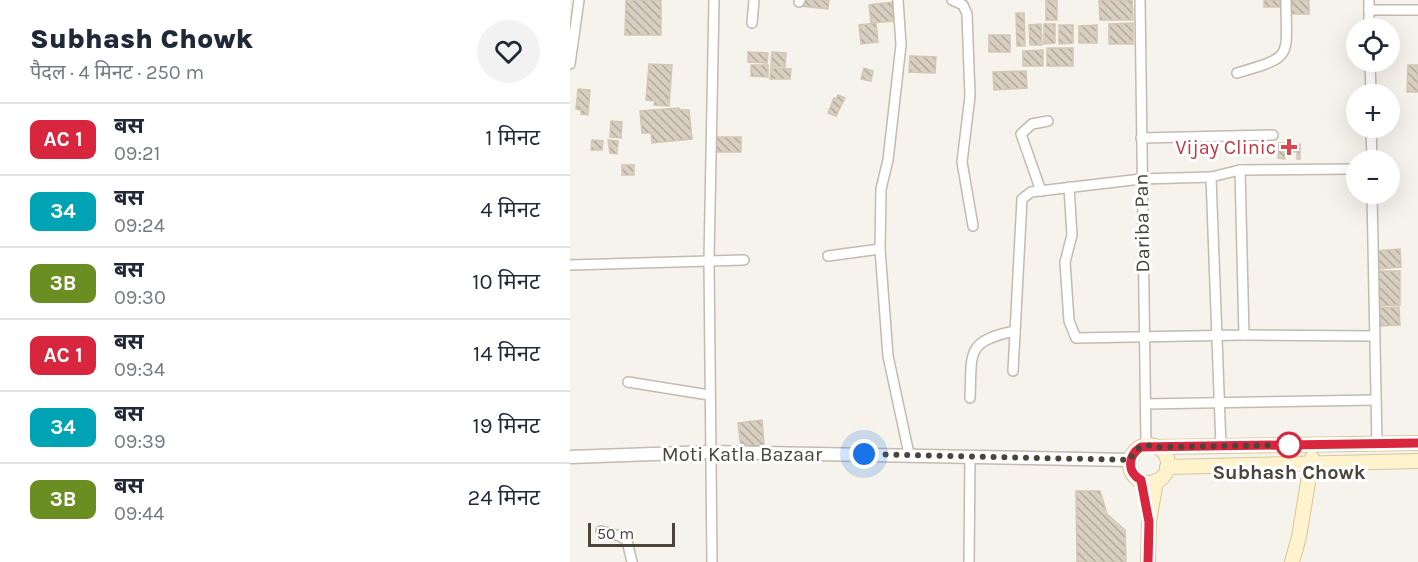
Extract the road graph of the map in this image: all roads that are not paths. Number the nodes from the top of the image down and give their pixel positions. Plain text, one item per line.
1 (579, 0) edge
2 (714, 0) edge
3 (754, 0) edge
4 (898, 0) edge
5 (952, 0) edge
6 (1140, 0) edge
7 (1286, 0) edge
8 (1369, 5) edge
9 (1418, 10) edge
10 (752, 23) dead end
11 (570, 64) edge
12 (1237, 73) dead end
13 (1048, 121) dead end
14 (1273, 135) dead end
15 (1141, 138) junction
16 (1346, 169) edge
17 (1240, 170) junction
18 (1211, 177) junction
19 (1141, 179) junction
20 (1069, 187) junction
21 (1041, 191) junction
22 (1372, 204) edge
23 (973, 226) dead end
24 (880, 249) junction
25 (828, 256) dead end
26 (709, 260) junction
27 (744, 260) dead end
28 (570, 266) edge
29 (1015, 331) junction
30 (1143, 335) junction
31 (1218, 335) junction
32 (1244, 335) junction
33 (1374, 336) junction
34 (1013, 371) dead end
35 (628, 382) dead end
36 (709, 395) junction
37 (970, 398) dead end
38 (1376, 400) junction
39 (1146, 404) junction
40 (1220, 404) junction
41 (1418, 443) edge
42 (1377, 444) junction
43 (1312, 445) junction
44 (1152, 446) junction
45 (1221, 446) junction
46 (709, 452) junction
47 (909, 454) junction
48 (570, 457) edge
49 (970, 457) junction
50 (1130, 460) junction
51 (1418, 461) edge
52 (1312, 465) junction
53 (1167, 467) junction
54 (1141, 480) junction
55 (1156, 481) junction
56 (1149, 522) junction
57 (601, 531) dead end
58 (632, 562) edge
59 (712, 562) edge
60 (969, 562) edge
61 (1148, 562) edge
62 (1292, 562) edge

1 - 11 street
2 - 26 street
3 - 10 street
4 - 24 street
5 - 23 street
6 - 15 street, Dariba Pan
7 - 12 street
8 - 9 street
13 - 21 street
14 - 15 street
15 - 19 street, Dariba Pan
16 - 17 street
17 - 18 street
17 - 32 street
18 - 19 street
18 - 31 street
19 - 20 street
19 - 30 street, Dariba Pan
20 - 21 street
20 - 30 street
21 - 29 street
22 - 33 street
24 - 25 street
24 - 47 street
26 - 27 street
26 - 28 street
26 - 36 street
29 - 34 street
29 - 37 street
30 - 31 street
30 - 39 street, Dariba Pan
31 - 32 street
31 - 40 street
32 - 33 street
33 - 38 street
35 - 36 street
36 - 46 street
38 - 40 street
38 - 42 street
39 - 40 street
39 - 44 street, Dariba Pan
40 - 45 street
41 - 42 main road
42 - 43 main road
43 - 45 main road
43 - 52 main road
44 - 45 main road
44 - 50 main road
44 - 53 main road
46 - 47 street, Moti Katla Bazaar
46 - 48 street, Moti Katla Bazaar
46 - 59 street
47 - 49 street, Moti Katla Bazaar
49 - 50 street, Moti Katla Bazaar
49 - 60 street
50 - 54 main road
51 - 52 main road
52 - 53 main road
52 - 62 main road
53 - 55 main road
54 - 55 main road
54 - 56 main road
55 - 56 main road
56 - 61 main road
57 - 58 street

